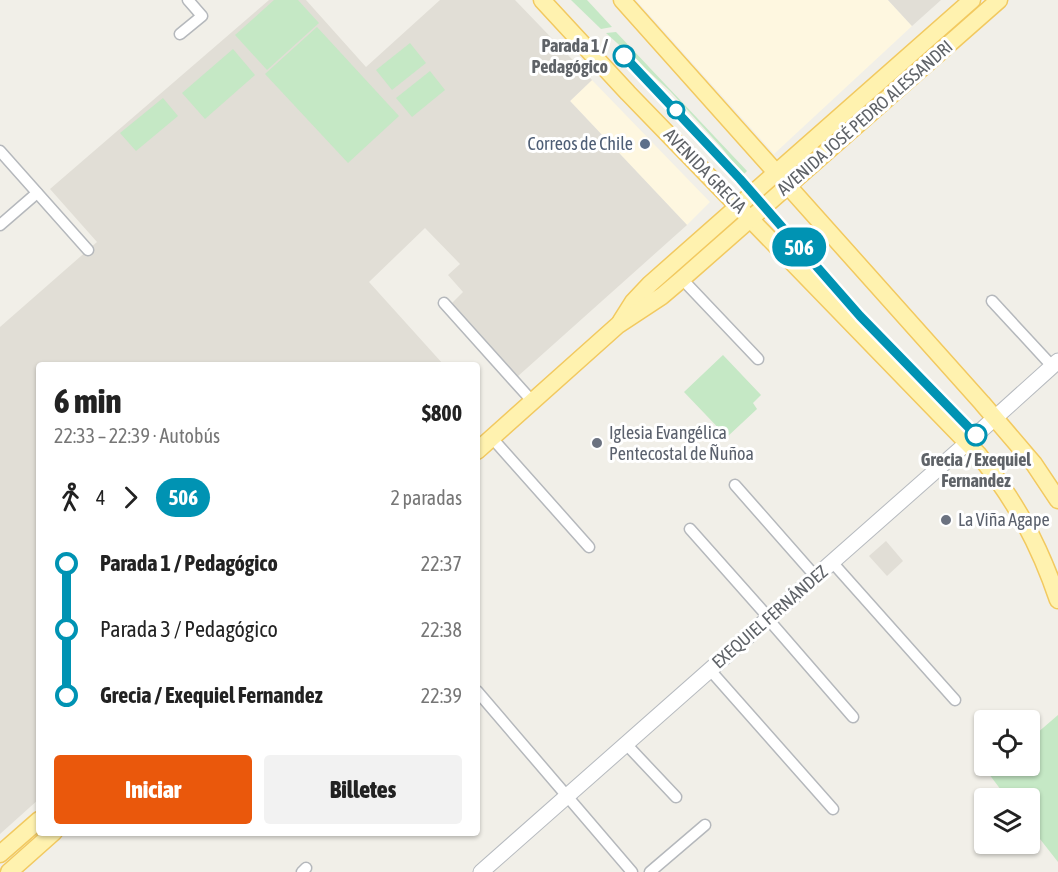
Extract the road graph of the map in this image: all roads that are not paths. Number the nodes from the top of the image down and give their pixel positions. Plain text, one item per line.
1 (188, 0) edge
2 (542, 0) edge
3 (622, 0) edge
4 (972, 0) edge
5 (999, 0) edge
6 (180, 34) dead end
7 (0, 151) edge
8 (777, 172) junction
9 (788, 185) junction
10 (37, 193) junction
11 (745, 212) junction
12 (0, 225) edge
13 (88, 250) dead end
14 (682, 279) junction
15 (992, 301) dead end
16 (444, 303) dead end
17 (618, 325) junction
18 (758, 359) dead end
19 (1055, 363) edge
20 (533, 402) junction
21 (994, 418) junction
22 (492, 438) junction
23 (968, 443) junction
24 (480, 448) edge
25 (735, 485) dead end
26 (1058, 501) edge
27 (690, 529) dead end
28 (589, 547) dead end
29 (832, 562) junction
30 (816, 577) junction
31 (1058, 600) edge
32 (769, 618) junction
33 (710, 670) junction
34 (480, 695) edge
35 (955, 700) dead end
36 (853, 717) dead end
37 (626, 744) junction
38 (566, 796) junction
39 (676, 797) dead end
40 (833, 809) dead end
41 (36, 823) edge
42 (705, 825) dead end
43 (50, 836) edge
44 (0, 854) edge
45 (9, 872) edge
46 (481, 872) edge
47 (632, 872) edge
48 (650, 872) edge

1 - 6 street
2 - 11 main road, AVENIDA GRECIA
3 - 8 main road
4 - 8 main road, AVENIDA JOSÉ PEDRO ALESSANDRI
5 - 9 main road, AVENIDA JOSÉ PEDRO ALESSANDRI
7 - 10 street
8 - 9 main road
8 - 11 main road, AVENIDA JOSÉ PEDRO ALESSANDRI
9 - 11 main road, AVENIDA JOSÉ PEDRO ALESSANDRI
9 - 21 main road
10 - 12 street
10 - 13 street
11 - 14 main road, AVENIDA JOSÉ PEDRO ALESSANDRI
11 - 17 main road, AVENIDA JOSÉ PEDRO ALESSANDRI
11 - 23 main road, AVENIDA GRECIA
14 - 17 main road, AVENIDA JOSÉ PEDRO ALESSANDRI
14 - 18 street
15 - 19 street
16 - 20 street
17 - 20 main road, AVENIDA JOSÉ PEDRO ALESSANDRI
19 - 21 street, EXEQUIEL FERNÁNDEZ
20 - 22 main road, AVENIDA JOSÉ PEDRO ALESSANDRI
21 - 23 street, EXEQUIEL FERNÁNDEZ
21 - 26 main road
22 - 24 main road, AVENIDA JOSÉ PEDRO ALESSANDRI
22 - 28 street
23 - 29 street, EXEQUIEL FERNÁNDEZ
23 - 31 main road, AVENIDA GRECIA
25 - 30 street
27 - 32 street
29 - 30 street, EXEQUIEL FERNÁNDEZ
29 - 35 street
30 - 32 street, EXEQUIEL FERNÁNDEZ
32 - 33 street, EXEQUIEL FERNÁNDEZ
32 - 36 street
33 - 37 street, EXEQUIEL FERNÁNDEZ
33 - 40 street
34 - 38 street
37 - 38 street, EXEQUIEL FERNÁNDEZ
37 - 39 street
38 - 46 street, EXEQUIEL FERNÁNDEZ
38 - 47 street
41 - 44 main road
42 - 48 street
43 - 45 main road

